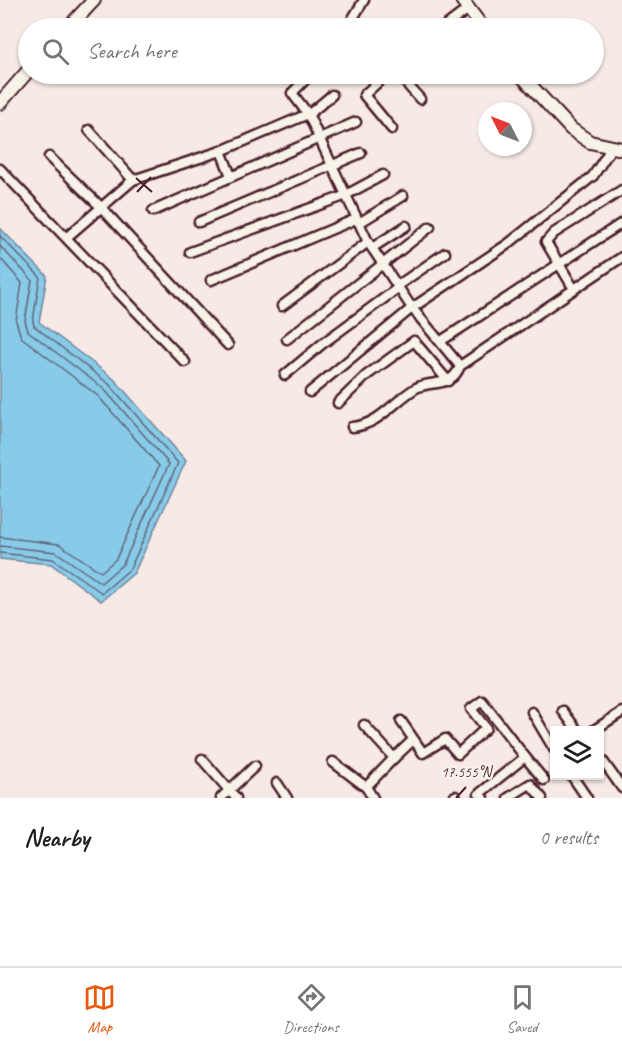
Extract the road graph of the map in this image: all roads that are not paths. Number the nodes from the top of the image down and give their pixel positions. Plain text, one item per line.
1 (94, 0) edge
2 (364, 0) edge
3 (465, 4) edge
4 (77, 18) edge
5 (354, 18) edge
6 (452, 18) edge
7 (476, 18) edge
8 (18, 82) edge
9 (301, 84) edge
10 (374, 84) edge
11 (407, 84) edge
12 (529, 84) edge
13 (332, 95) dead end
14 (420, 99) dead end
15 (0, 103) edge
16 (308, 114) junction
17 (356, 122) dead end
18 (392, 129) dead end
19 (89, 130) dead end
20 (319, 141) junction
21 (617, 148) edge
22 (221, 151) junction
23 (361, 153) dead end
24 (49, 157) dead end
25 (330, 166) junction
26 (0, 169) edge
27 (383, 175) dead end
28 (231, 176) junction
29 (133, 180) junction
30 (622, 190) edge
31 (344, 196) junction
32 (403, 196) dead end
33 (101, 207) junction
34 (153, 211) dead end
35 (357, 221) junction
36 (199, 222) dead end
37 (622, 223) edge
38 (406, 226) dead end
39 (429, 227) dead end
40 (67, 237) junction
41 (370, 245) junction
42 (190, 252) dead end
43 (445, 252) dead end
44 (622, 257) edge
45 (558, 264) junction
46 (383, 265) junction
47 (211, 280) dead end
48 (398, 287) junction
49 (574, 289) junction
50 (282, 306) dead end
51 (412, 308) junction
52 (287, 339) dead end
53 (441, 341) junction
54 (228, 345) dead end
55 (185, 362) dead end
56 (460, 366) junction
57 (285, 375) dead end
58 (448, 381) junction
59 (310, 392) dead end
60 (339, 403) dead end
61 (352, 427) dead end
62 (562, 711) dead end
63 (532, 712) dead end
64 (622, 712) edge
65 (401, 722) dead end
66 (364, 724) dead end
67 (573, 726) edge
68 (600, 726) edge
69 (413, 740) junction
70 (550, 741) edge
71 (525, 757) junction
72 (394, 758) junction
73 (202, 759) dead end
74 (333, 762) dead end
75 (604, 763) edge
76 (255, 766) dead end
77 (544, 780) dead end
78 (575, 780) edge
79 (277, 783) dead end
80 (366, 787) junction
81 (622, 788) edge
82 (231, 789) junction
83 (221, 798) edge
84 (236, 798) edge
85 (287, 798) edge
86 (373, 798) edge
87 (483, 798) edge
88 (508, 798) edge
89 (542, 798) edge
90 (587, 798) edge

1 - 4 street
2 - 5 street
3 - 6 street
3 - 7 street
8 - 15 street
9 - 16 street
10 - 18 street
11 - 14 street
12 - 21 street
13 - 16 street
16 - 20 street
16 - 22 street
17 - 20 street
19 - 29 street
20 - 25 street
20 - 28 street
21 - 51 street
22 - 28 street
22 - 29 street
23 - 25 street
24 - 33 street
25 - 31 street
25 - 36 street
26 - 40 street
27 - 31 street
28 - 34 street
29 - 33 street
30 - 45 street
31 - 35 street
31 - 42 street
32 - 35 street
33 - 40 street
33 - 54 street
35 - 41 street
35 - 47 street
37 - 45 street
38 - 41 street
39 - 46 street
40 - 55 street
41 - 46 street
41 - 50 street
43 - 48 street
44 - 49 street
45 - 49 street
45 - 53 street
46 - 48 street
46 - 52 street
48 - 51 street
48 - 57 street
49 - 56 street
51 - 53 street
51 - 59 street
53 - 56 street
56 - 58 street
58 - 60 street
58 - 61 street
62 - 67 street
63 - 70 street
64 - 68 street
65 - 69 street
66 - 72 street
69 - 71 street
69 - 72 street
71 - 77 street
71 - 87 street
72 - 80 street
73 - 82 street
74 - 80 street
75 - 81 street
76 - 82 street
78 - 90 street
79 - 85 street
80 - 86 street
82 - 83 street
82 - 84 street
88 - 89 street

